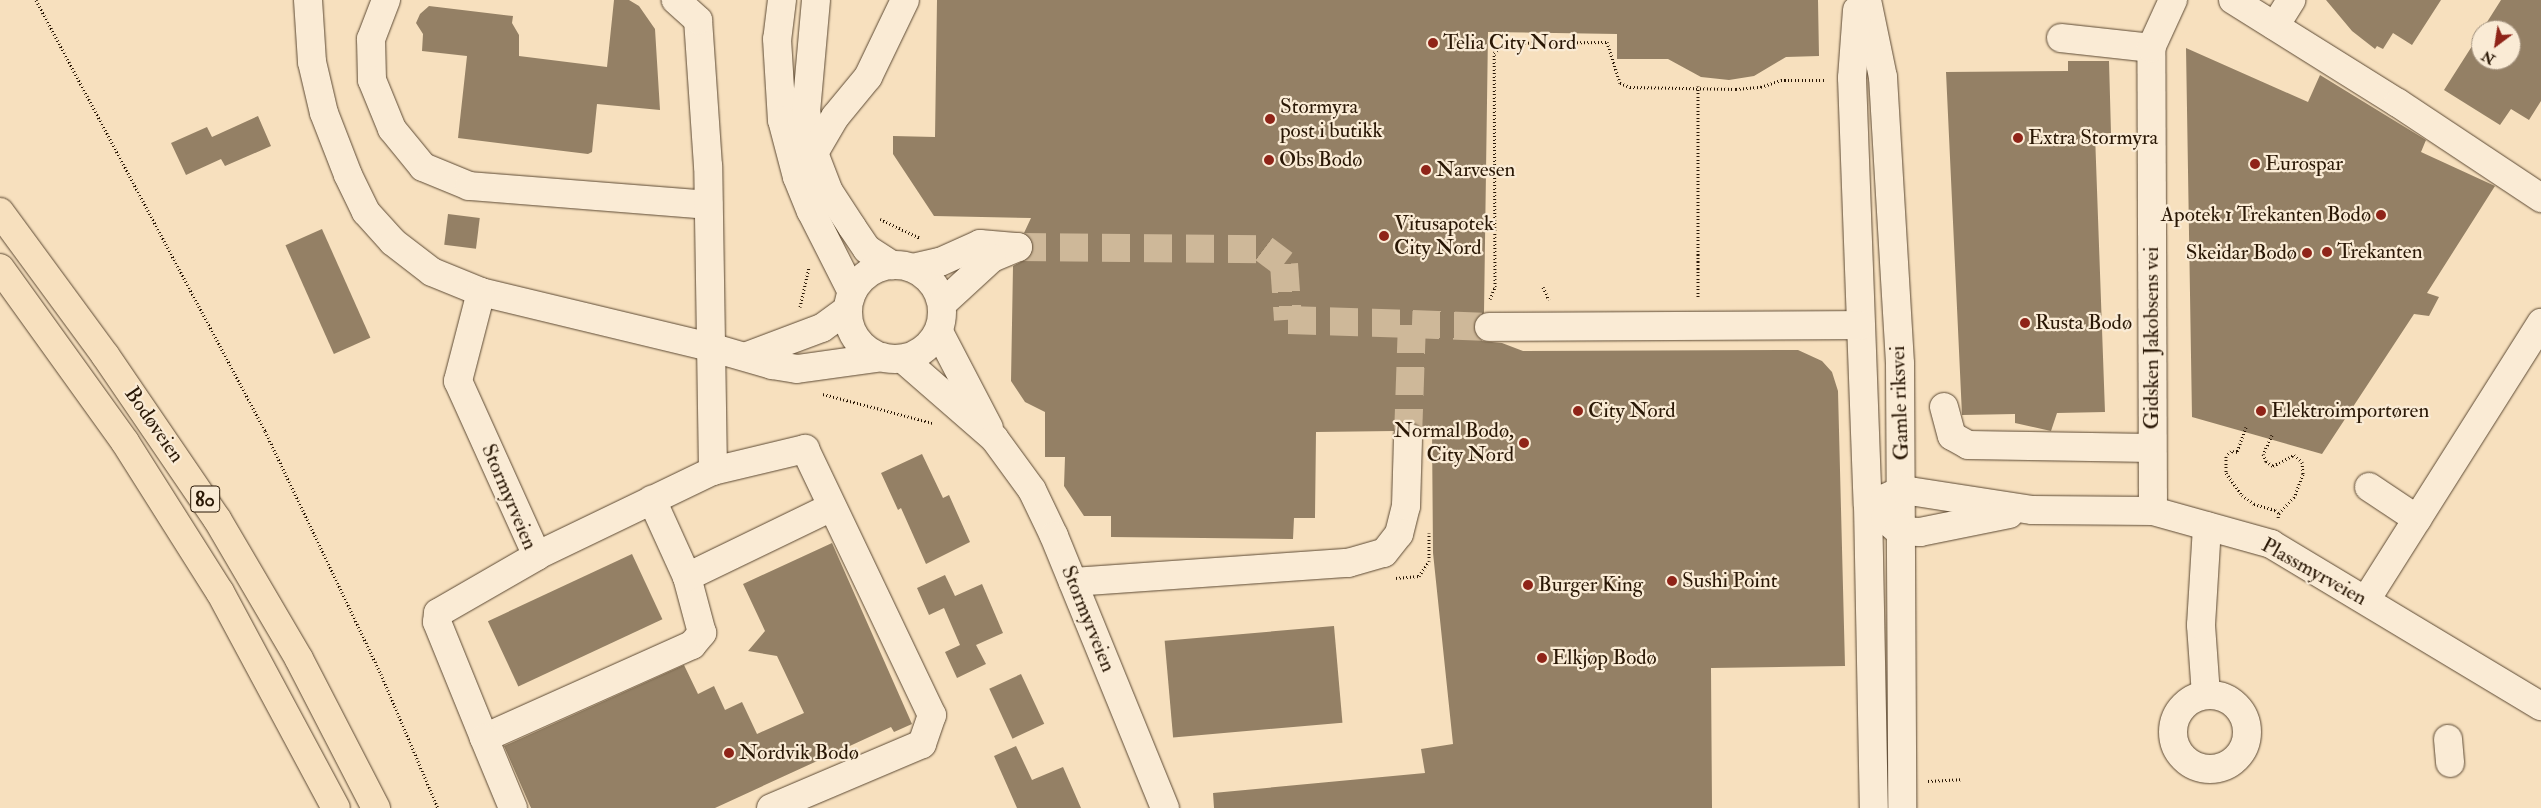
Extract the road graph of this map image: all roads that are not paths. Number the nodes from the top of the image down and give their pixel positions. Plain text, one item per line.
1 (308, 0) edge
2 (386, 0) edge
3 (676, 0) edge
4 (782, 0) edge
5 (816, 0) edge
6 (905, 0) edge
7 (1858, 0) edge
8 (1867, 0) edge
9 (2174, 0) edge
10 (2233, 0) edge
11 (2290, 0) edge
12 (2274, 26) junction
13 (2062, 38) dead end
14 (2151, 48) junction
15 (814, 153) junction
16 (2541, 198) edge
17 (708, 205) junction
18 (0, 212) edge
19 (902, 266) junction
20 (0, 268) edge
21 (481, 292) junction
22 (850, 300) junction
23 (942, 304) junction
24 (1488, 315) tunnel mouth
25 (2541, 323) edge
26 (1860, 325) junction
27 (938, 332) junction
28 (710, 347) junction
29 (747, 356) junction
30 (892, 358) junction
31 (1944, 407) dead end
32 (1408, 437) tunnel mouth
33 (994, 438) junction
34 (2152, 448) junction
35 (713, 471) junction
36 (2369, 487) dead end
37 (1903, 490) junction
38 (652, 500) junction
39 (1868, 505) junction
40 (832, 507) junction
41 (2032, 510) junction
42 (2153, 511) junction
43 (2417, 518) junction
44 (2206, 526) junction
45 (1899, 531) junction
46 (536, 556) junction
47 (687, 577) junction
48 (1073, 582) junction
49 (2366, 600) junction
50 (2206, 695) dead end
51 (2541, 706) edge
52 (484, 738) junction
53 (336, 808) edge
54 (376, 808) edge
55 (513, 808) edge
56 (771, 808) edge
57 (1165, 808) edge
58 (1874, 808) edge
59 (1902, 808) edge

1 - 21 street
2 - 17 street
3 - 17 street
4 - 22 street
5 - 15 street
6 - 15 street
7 - 26 street, Gamle riksvei
8 - 37 street, Gamle riksvei
9 - 14 street, Gidsken Jakobsens vei
10 - 12 street
11 - 12 street
12 - 16 street
13 - 14 street
14 - 34 street, Gidsken Jakobsens vei
15 - 19 street
17 - 28 street
18 - 54 highway, Bodøveien / 80
19 - 22 street
19 - 23 street
19 - 23 street
20 - 53 highway, Bodøveien / 80
21 - 28 street
21 - 46 street, Stormyrveien
22 - 29 street
22 - 30 street
23 - 27 street
24 - 26 street
25 - 43 street
26 - 39 street, Gamle riksvei
27 - 30 street
27 - 33 street, Stormyrveien
28 - 29 street
28 - 35 street
29 - 30 street
30 - 33 street, Stormyrveien
31 - 34 street, Gidsken Jakobsens vei
32 - 48 street
33 - 48 street, Stormyrveien
34 - 42 street, Gidsken Jakobsens vei
35 - 38 street
35 - 40 street
36 - 43 street
37 - 39 street
37 - 41 street, Plassmyrveien
37 - 45 street, Gamle riksvei
38 - 46 street
38 - 47 street
39 - 45 street
39 - 58 street, Gamle riksvei
40 - 47 street
40 - 56 street
41 - 42 street, Plassmyrveien
41 - 45 street, Plassmyrveien
42 - 44 street, Plassmyrveien
43 - 49 street
44 - 49 street, Plassmyrveien
44 - 50 street
45 - 59 street, Gamle riksvei
46 - 52 street, Stormyrveien
47 - 52 street
48 - 57 street, Stormyrveien
49 - 51 street, Plassmyrveien
52 - 55 street

